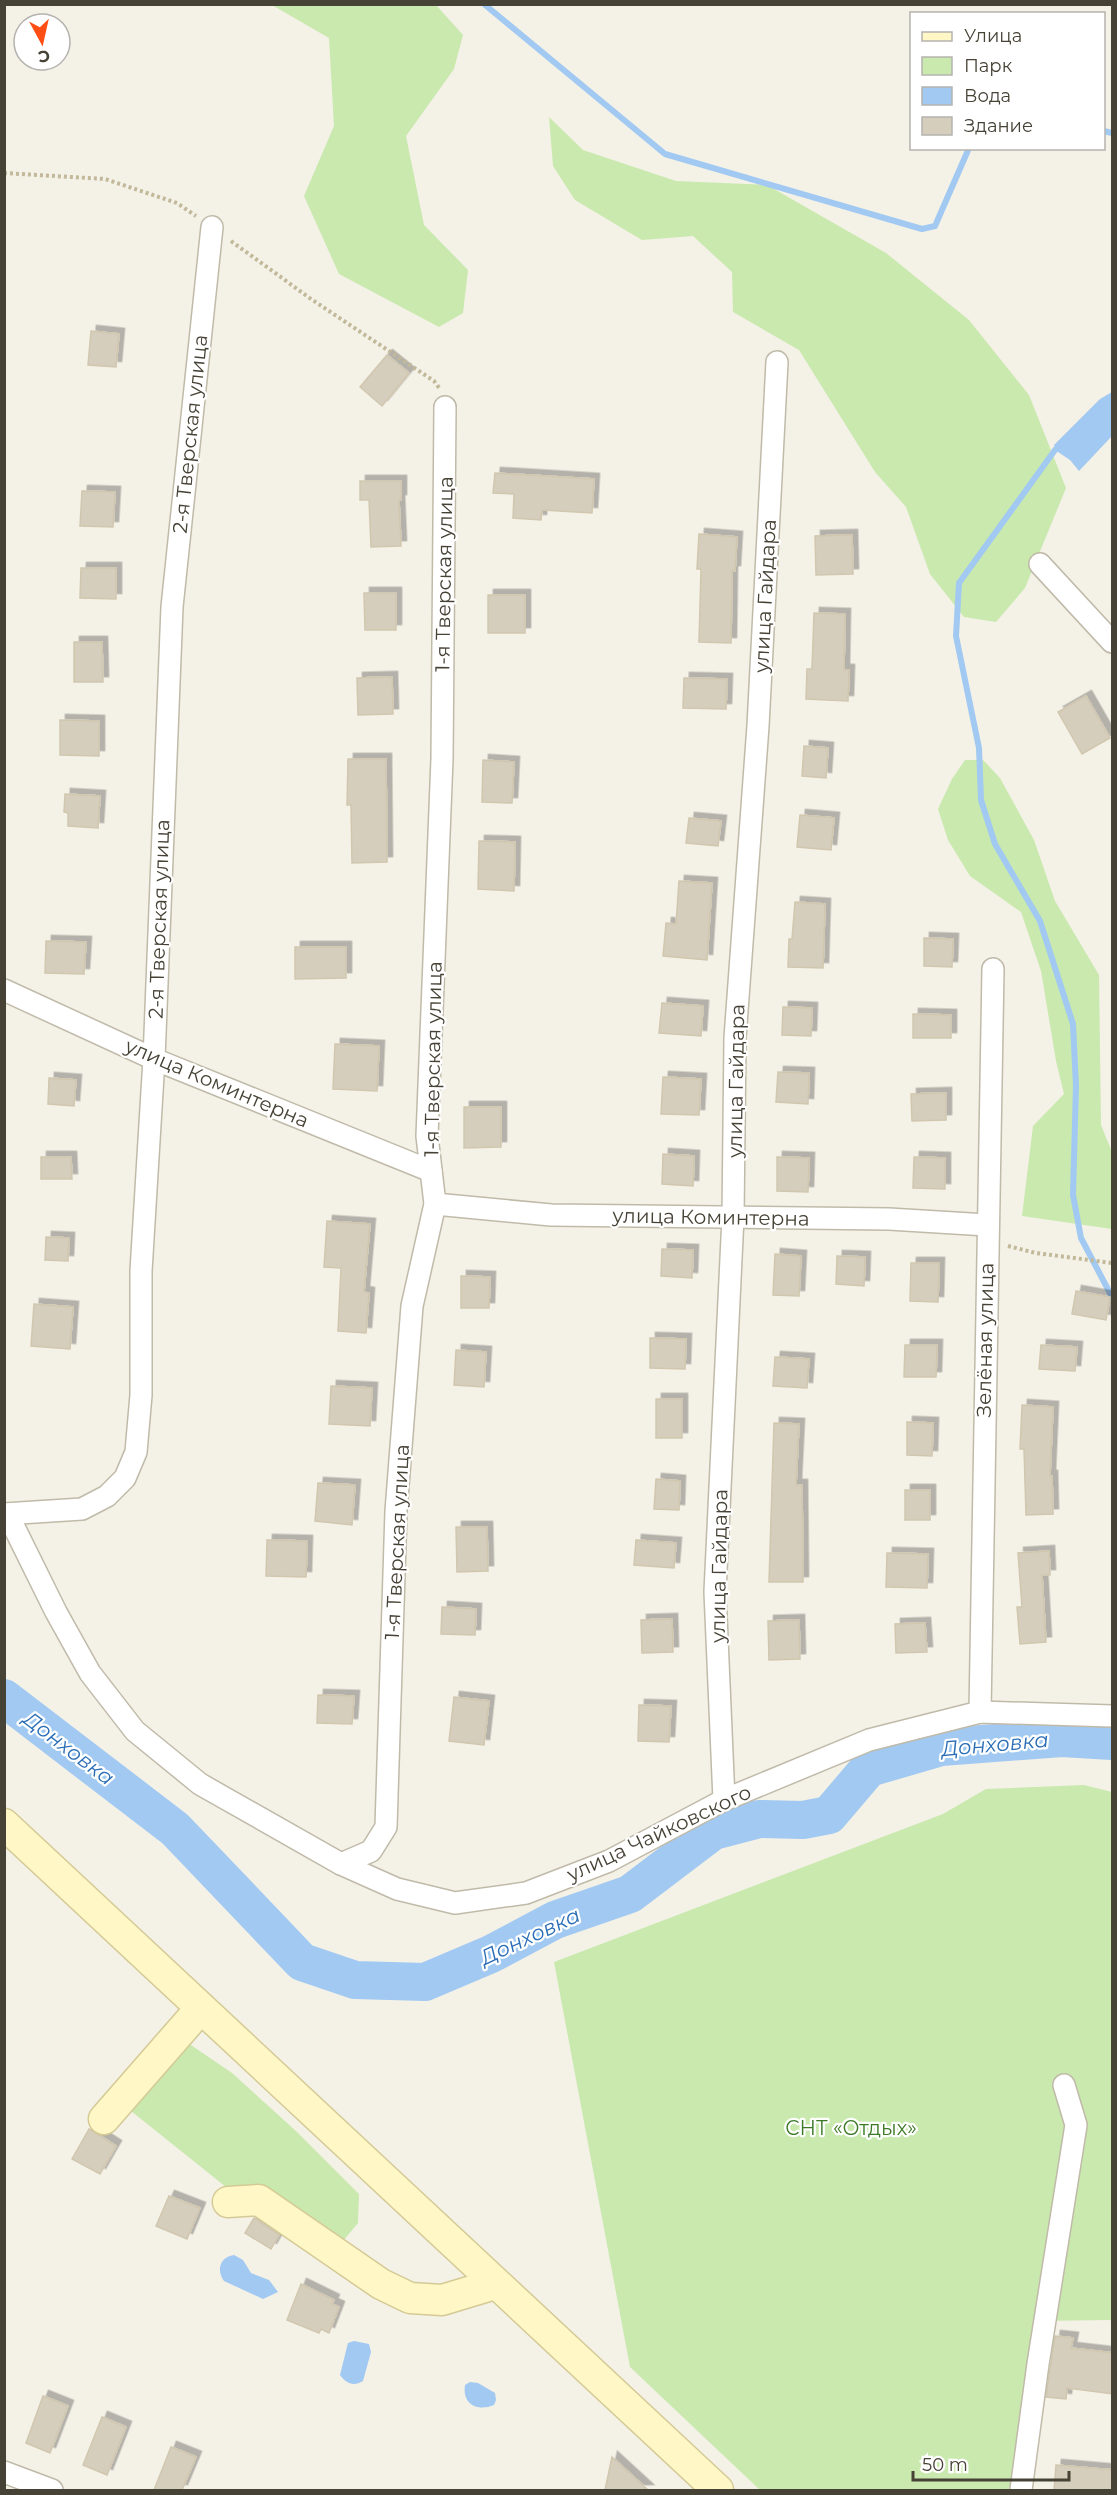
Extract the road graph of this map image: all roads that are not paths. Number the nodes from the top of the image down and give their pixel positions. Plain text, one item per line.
1 (212, 227) road end
2 (777, 362) dead end
3 (446, 407) road end
4 (1040, 564) dead end
5 (1113, 642) edge
6 (993, 969) dead end
7 (4, 990) edge
8 (153, 1059) junction
9 (431, 1172) junction
10 (435, 1204) junction
11 (734, 1216) junction
12 (987, 1233) junction
13 (6, 1514) edge
14 (980, 1712) junction
15 (1113, 1716) edge
16 (724, 1800) junction
17 (4, 1824) edge
18 (341, 1864) junction
19 (201, 2008) junction
20 (1064, 2085) dead end
21 (104, 2119) dead end
22 (228, 2202) dead end
23 (495, 2284) junction
24 (4, 2472) edge
25 (52, 2490) edge
26 (718, 2490) edge
27 (1022, 2490) edge

1 - 8 street, 2-я Тверская улица
2 - 11 street, улица Гайдара
3 - 9 street, 1-я Тверская улица
4 - 5 street
6 - 12 street, Зелёная улица
7 - 8 street, улица Коминтерна
8 - 9 street, улица Коминтерна
8 - 13 street, 2-я Тверская улица
9 - 10 street, 1-я Тверская улица
10 - 11 street, улица Коминтерна
10 - 18 street, 1-я Тверская улица
11 - 12 street, улица Коминтерна
11 - 16 street, улица Гайдара
12 - 14 street, Зелёная улица
13 - 18 street, улица Чайковского
14 - 15 street, улица Чайковского
14 - 16 street, улица Чайковского
16 - 18 street, улица Чайковского
17 - 19 street
19 - 21 street
19 - 23 street
20 - 27 street
22 - 23 street
23 - 26 street
24 - 25 street

